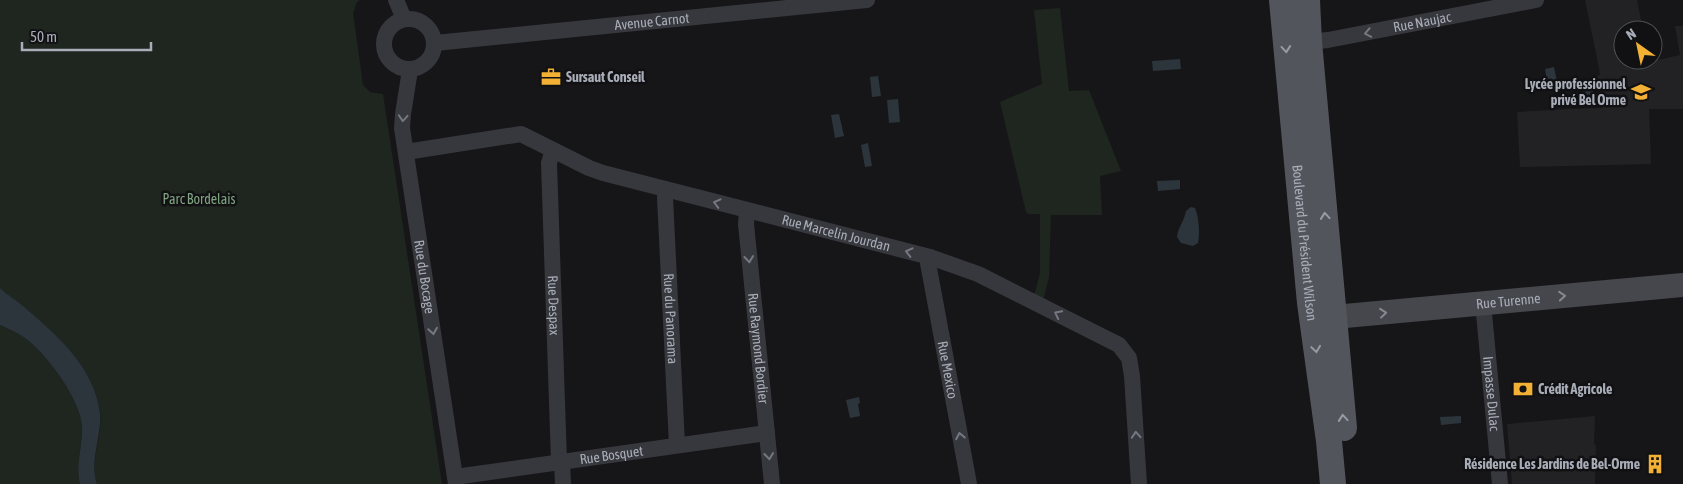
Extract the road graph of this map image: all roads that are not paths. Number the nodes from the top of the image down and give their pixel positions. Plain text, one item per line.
1 (396, 0) edge
2 (867, 0) edge
3 (1282, 0) edge
4 (1307, 0) edge
5 (1536, 0) edge
6 (1470, 6) edge
7 (404, 19) junction
8 (1309, 42) junction
9 (435, 43) junction
10 (410, 70) junction
11 (553, 150) junction
12 (406, 152) junction
13 (1298, 174) junction
14 (667, 191) junction
15 (747, 211) junction
16 (930, 257) junction
17 (1683, 285) edge
18 (1483, 303) junction
19 (1334, 317) junction
20 (767, 433) junction
21 (677, 445) junction
22 (561, 462) junction
23 (455, 480) edge
24 (562, 484) edge
25 (772, 484) edge
26 (969, 484) edge
27 (1140, 484) edge
28 (1333, 484) edge
29 (1350, 484) edge
30 (1500, 484) edge

1 - 7 street
2 - 9 street, Avenue Carnot
3 -> 13 main road, Boulevard du Président Wilson
4 - 8 main road, Boulevard du Président Wilson
5 - 6 street, Rue Naujac
6 -> 8 street, Rue Naujac
7 - 9 street
7 - 10 street
19 -> 8 main road, Boulevard du Président Wilson
9 - 10 street
10 -> 12 street, Rue du Bocage
11 - 12 street, Rue Marcelin Jourdan
11 - 14 street, Rue Marcelin Jourdan
11 - 22 street, Rue Despax
12 -> 23 street, Rue du Bocage
13 - 19 street
13 -> 28 main road, Boulevard du Président Wilson
15 -> 14 street, Rue Marcelin Jourdan
14 - 21 street, Rue du Panorama
16 -> 15 street, Rue Marcelin Jourdan
15 -> 20 street, Rue Raymond Bordier
26 -> 16 street, Rue Mexico
27 -> 16 street, Rue Marcelin Jourdan
18 -> 17 street, Rue Turenne
19 -> 18 street, Rue Turenne
18 - 30 street, Impasse Dulac
29 -> 19 main road, Boulevard du Président Wilson
20 - 21 street, Rue Bosquet
20 -> 25 street, Rue Raymond Bordier
21 - 22 street, Rue Bosquet
22 - 23 street, Rue Bosquet
22 - 24 street, Rue Despax

